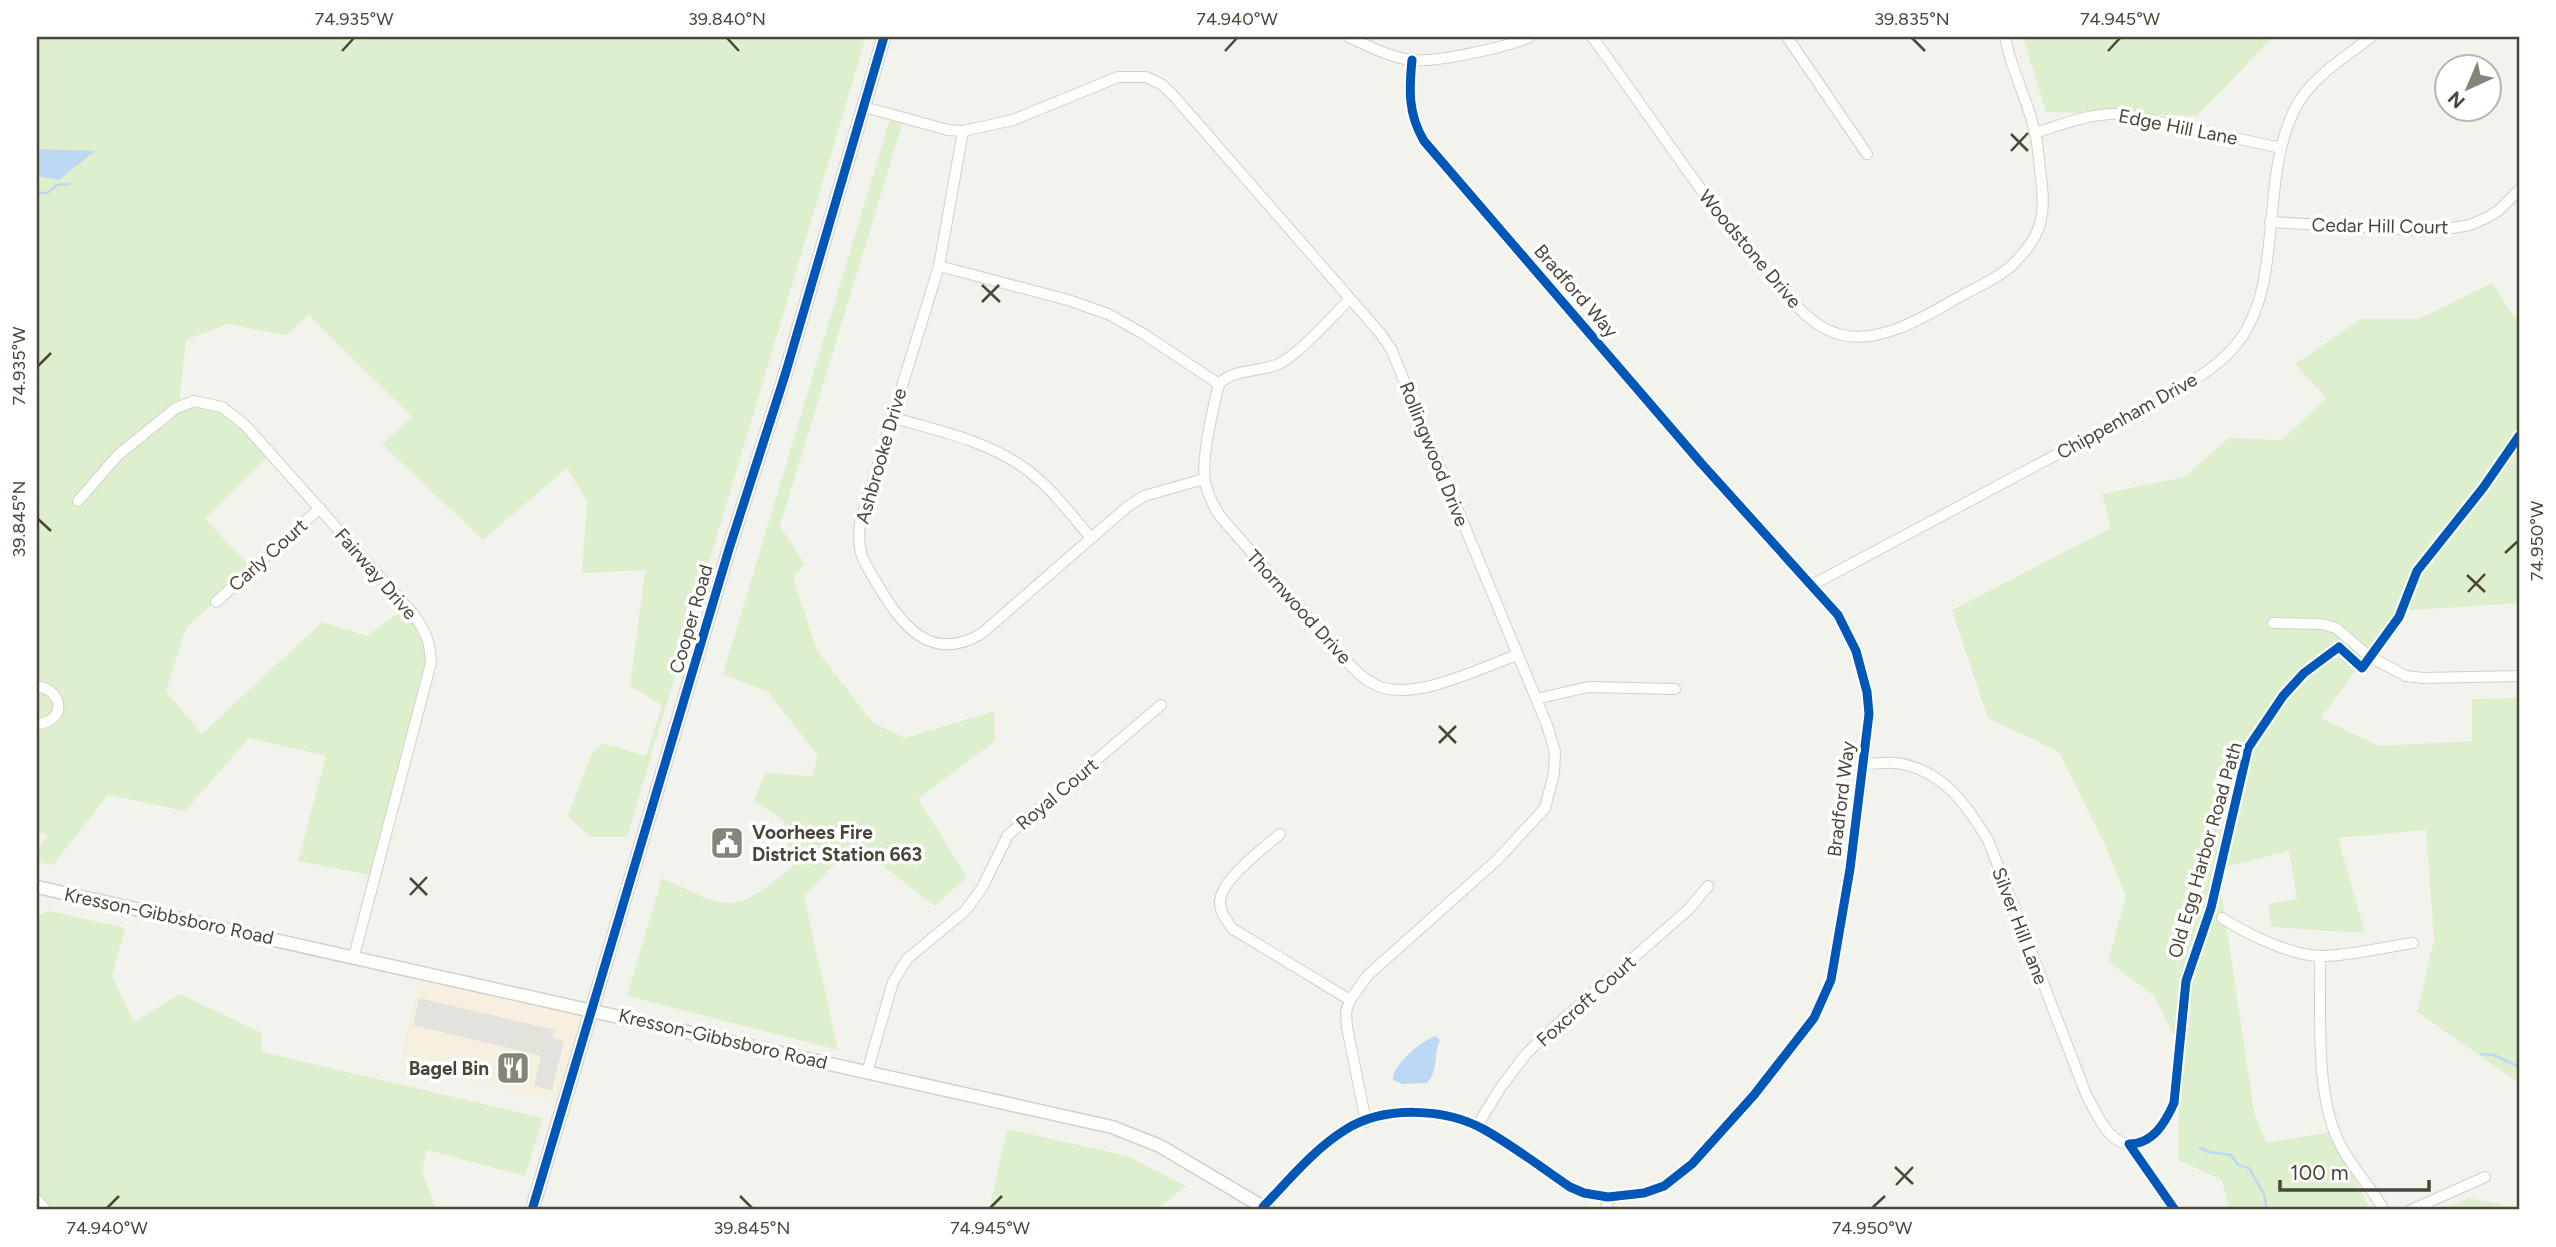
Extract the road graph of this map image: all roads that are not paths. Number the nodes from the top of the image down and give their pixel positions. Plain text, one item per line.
1 (884, 37) edge
2 (1349, 37) edge
3 (1530, 37) edge
4 (1592, 37) edge
5 (1787, 37) edge
6 (2005, 37) edge
7 (2371, 37) edge
8 (1499, 41) edge
9 (1412, 60) junction
10 (863, 107) junction
11 (963, 131) junction
12 (2035, 133) junction
13 (2281, 148) junction
14 (1867, 154) dead end
15 (2519, 190) edge
16 (2270, 222) junction
17 (939, 266) junction
18 (1350, 299) junction
19 (1219, 384) junction
20 (891, 417) junction
21 (2519, 436) edge
22 (1204, 479) junction
23 (78, 501) dead end
24 (320, 508) junction
25 (1090, 537) junction
26 (1812, 585) junction
27 (216, 601) dead end
28 (2273, 623) dead end
29 (1517, 655) junction
30 (2370, 657) junction
31 (2519, 676) edge
32 (37, 686) edge
33 (1675, 689) dead end
34 (1536, 699) junction
35 (1161, 705) dead end
36 (37, 724) edge
37 (1863, 764) junction
38 (1280, 834) dead end
39 (1709, 886) dead end
40 (37, 887) edge
41 (2222, 918) dead end
42 (2413, 943) dead end
43 (354, 956) junction
44 (2320, 956) junction
45 (1350, 1000) junction
46 (593, 1010) junction
47 (867, 1072) junction
48 (1366, 1122) junction
49 (1477, 1126) junction
50 (2129, 1144) dead end
51 (2485, 1177) dead end
52 (1608, 1197) junction
53 (37, 1200) edge
54 (1266, 1209) edge
55 (46, 1210) edge
56 (532, 1210) edge
57 (1606, 1210) edge
58 (2384, 1210) edge
59 (2411, 1210) edge

1 - 10 street, Cooper Road
2 - 9 street
3 - 8 street
4 - 12 street, Woodstone Drive
5 - 14 street
6 - 12 street, Woodstone Drive
7 - 13 street, Chippenham Drive
8 - 9 street
9 - 26 street, Bradford Way
10 - 11 street, Rollingwood Drive
10 - 46 street, Cooper Road
11 - 17 street, Ashbrooke Drive
11 - 18 street, Rollingwood Drive
12 - 13 street, Edge Hill Lane
13 - 16 street, Chippenham Drive
15 - 16 street, Cedar Hill Court
16 - 26 street, Chippenham Drive
17 - 19 street
17 - 20 street, Ashbrooke Drive
18 - 19 street
18 - 29 street, Rollingwood Drive
19 - 22 street, Thornwood Drive
20 - 25 street
20 - 25 street, Ashbrooke Drive
21 - 30 street
22 - 25 street, Ashbrooke Drive
22 - 29 street, Thornwood Drive
23 - 24 street, Fairway Drive
24 - 27 street, Carly Court
24 - 43 street, Fairway Drive
26 - 37 street, Bradford Way
28 - 30 street
29 - 34 street, Rollingwood Drive
30 - 31 street
32 - 36 street
33 - 34 street
34 - 45 street, Rollingwood Drive
35 - 47 street, Royal Court
37 - 50 street, Silver Hill Lane
37 - 52 street, Bradford Way
38 - 45 street
39 - 49 street, Foxcroft Court
40 - 43 street, Kresson-Gibbsboro Road
41 - 44 street
42 - 44 street
43 - 46 street, Kresson-Gibbsboro Road
44 - 58 street
45 - 48 street
46 - 47 street, Kresson-Gibbsboro Road
46 - 56 street, Cooper Road
47 - 54 street, Kresson-Gibbsboro Road
48 - 49 street, Bradford Way
48 - 54 street, Bradford Way
49 - 52 street, Bradford Way
51 - 59 street
52 - 57 street
53 - 55 street

